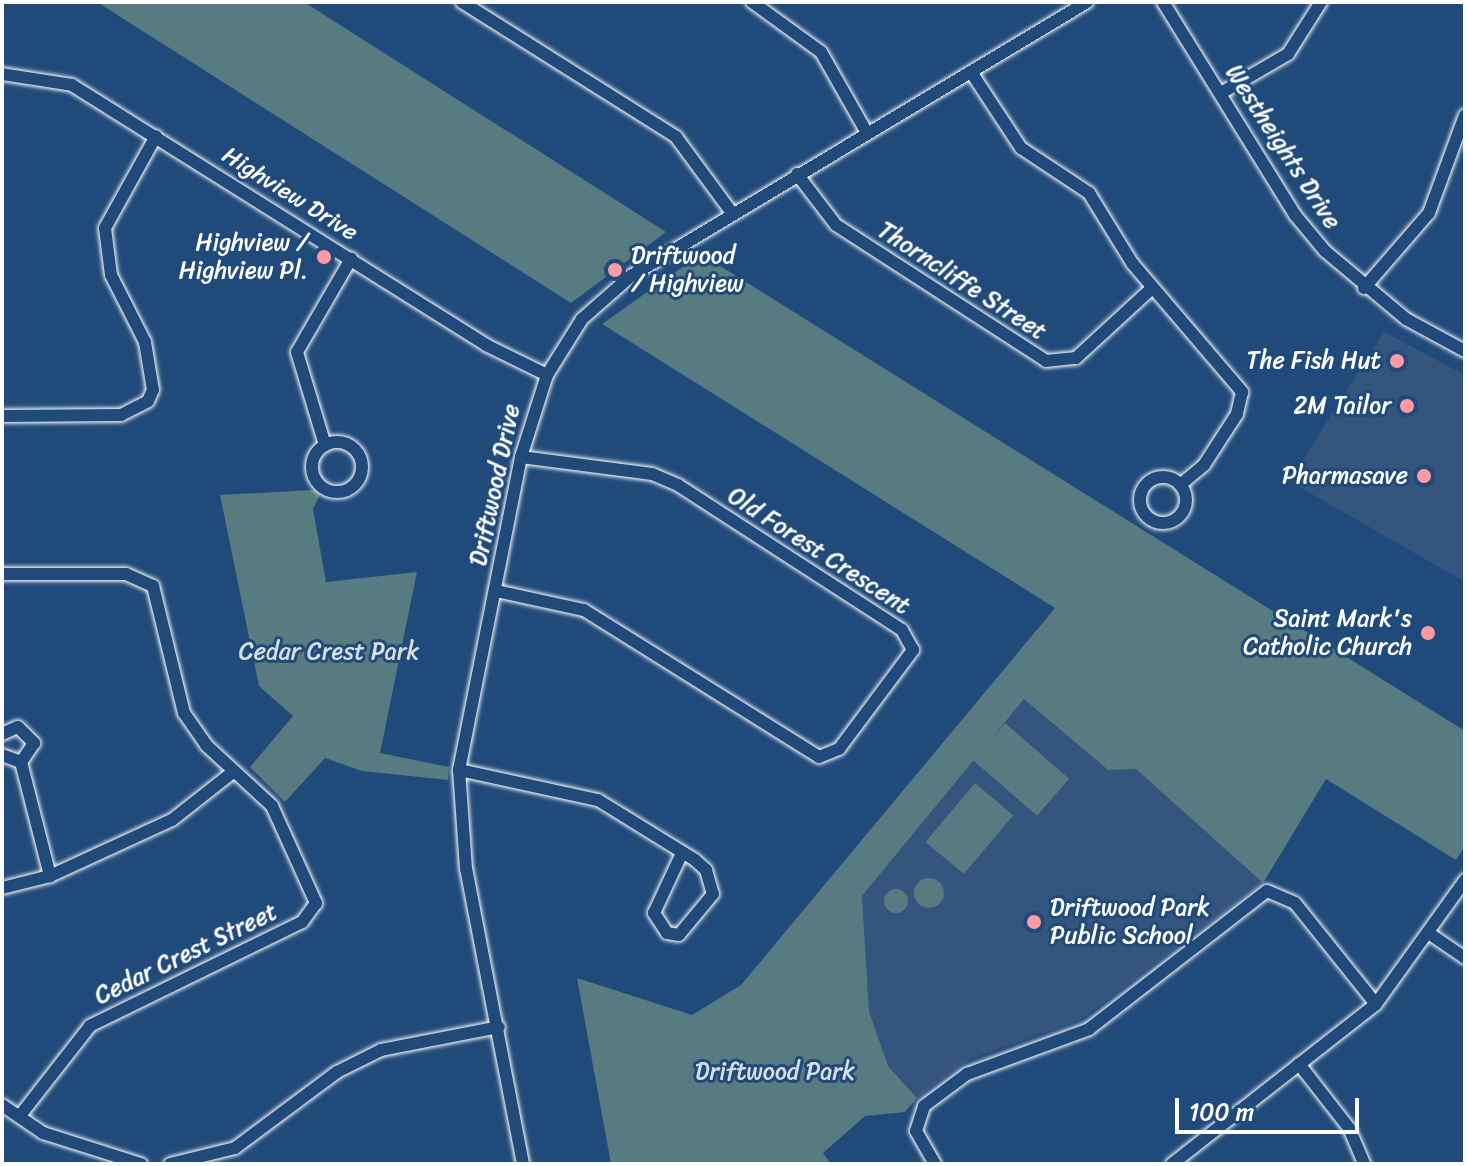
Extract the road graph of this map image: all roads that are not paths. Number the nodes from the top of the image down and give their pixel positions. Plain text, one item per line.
1 (462, 2) edge
2 (752, 2) edge
3 (1087, 2) edge
4 (1163, 2) edge
5 (1321, 2) edge
6 (971, 72) junction
7 (2, 74) edge
8 (1221, 93) junction
9 (1465, 115) edge
10 (867, 133) junction
11 (156, 136) junction
12 (797, 174) junction
13 (732, 213) junction
14 (351, 259) junction
15 (1152, 288) junction
16 (1364, 288) junction
17 (1465, 351) edge
18 (547, 375) junction
19 (2, 416) edge
20 (325, 445) junction
21 (521, 457) junction
22 (1180, 485) dead end
23 (2, 574) edge
24 (496, 591) junction
25 (2, 734) edge
26 (2, 755) edge
27 (21, 762) junction
28 (459, 770) junction
29 (233, 772) junction
30 (682, 853) junction
31 (50, 876) junction
32 (1465, 880) edge
33 (2, 888) edge
34 (1430, 934) junction
35 (1465, 958) edge
36 (1376, 1004) junction
37 (499, 1027) junction
38 (1299, 1064) junction
39 (2, 1105) edge
40 (19, 1117) junction
41 (141, 1164) edge
42 (170, 1164) edge
43 (523, 1164) edge
44 (935, 1164) edge
45 (1172, 1164) edge
46 (1364, 1164) edge

1 - 13 street
2 - 10 street
3 - 6 street, Driftwood Drive
4 - 8 street, Westheights Drive
5 - 8 street
6 - 10 street, Driftwood Drive
6 - 15 street
7 - 11 street, Highview Drive
8 - 16 street, Westheights Drive
9 - 16 street
10 - 12 street, Driftwood Drive
11 - 14 street, Highview Drive
11 - 19 street
12 - 13 street, Driftwood Drive
12 - 15 street, Thorncliffe Street
13 - 18 street, Driftwood Drive
14 - 18 street, Highview Drive
14 - 20 street
15 - 22 street
16 - 17 street, Westheights Drive
18 - 21 street, Driftwood Drive
20 - 20 street
21 - 24 street, Driftwood Drive
21 - 24 street, Old Forest Crescent
23 - 29 street, Cedar Crest Street
24 - 28 street, Driftwood Drive
25 - 27 street
26 - 27 street
27 - 31 street
28 - 30 street
28 - 37 street, Driftwood Drive
29 - 31 street
29 - 40 street, Cedar Crest Street
30 - 30 street
31 - 33 street
32 - 34 street
34 - 35 street
34 - 36 street
36 - 38 street
36 - 44 street
37 - 42 street
37 - 43 street, Driftwood Drive
38 - 45 street
38 - 46 street
39 - 40 street
40 - 41 street

